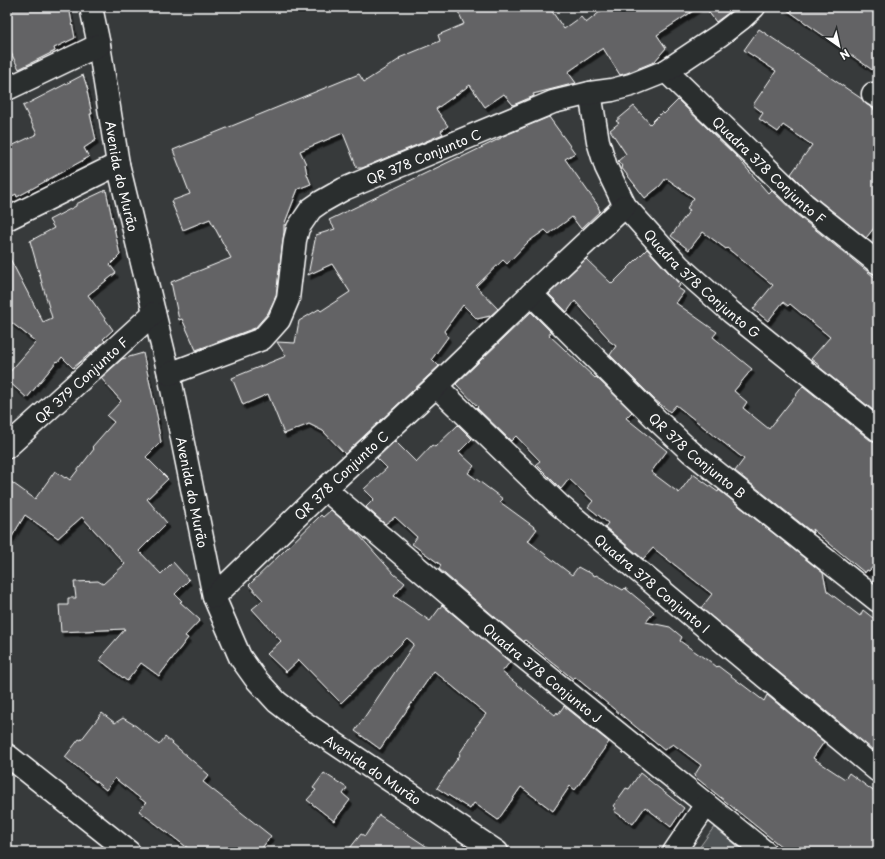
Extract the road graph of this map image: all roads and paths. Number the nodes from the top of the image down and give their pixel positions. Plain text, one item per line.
1 (91, 7) edge
2 (754, 7) edge
3 (99, 45) junction
4 (666, 71) junction
5 (8, 87) edge
6 (590, 93) junction
7 (118, 164) junction
8 (625, 206) junction
9 (7, 219) edge
10 (878, 263) edge
11 (531, 294) junction
12 (154, 313) junction
13 (170, 374) junction
14 (436, 386) junction
15 (878, 430) edge
16 (7, 447) edge
17 (325, 489) junction
18 (214, 597) junction
19 (878, 601) edge
20 (7, 755) edge
21 (878, 771) edge
22 (706, 805) junction
23 (129, 852) edge
24 (497, 852) edge
25 (674, 852) edge
26 (765, 852) edge

1 - 3 street, Avenida do Murão
2 - 4 street, QR 378 Conjunto C
3 - 5 street
3 - 7 street, Avenida do Murão
4 - 6 street, QR 378 Conjunto C
4 - 10 street, Quadra 378 Conjunto F
6 - 8 street, Quadra 378 Conjunto G
6 - 13 street, QR 378 Conjunto C
7 - 9 street
7 - 12 street, Avenida do Murão
8 - 11 street, QR 378 Conjunto C
8 - 15 street, Quadra 378 Conjunto G
11 - 14 street, QR 378 Conjunto C
11 - 19 street, QR 378 Conjunto B
12 - 13 street, Avenida do Murão
12 - 16 street, QR 379 Conjunto F
13 - 18 street, Avenida do Murão
14 - 17 street, QR 378 Conjunto C
14 - 21 street, Quadra 378 Conjunto I
17 - 18 street, QR 378 Conjunto C
17 - 22 street, Quadra 378 Conjunto J
18 - 24 street, Avenida do Murão
20 - 23 street
22 - 25 street
22 - 26 street, Quadra 378 Conjunto J

